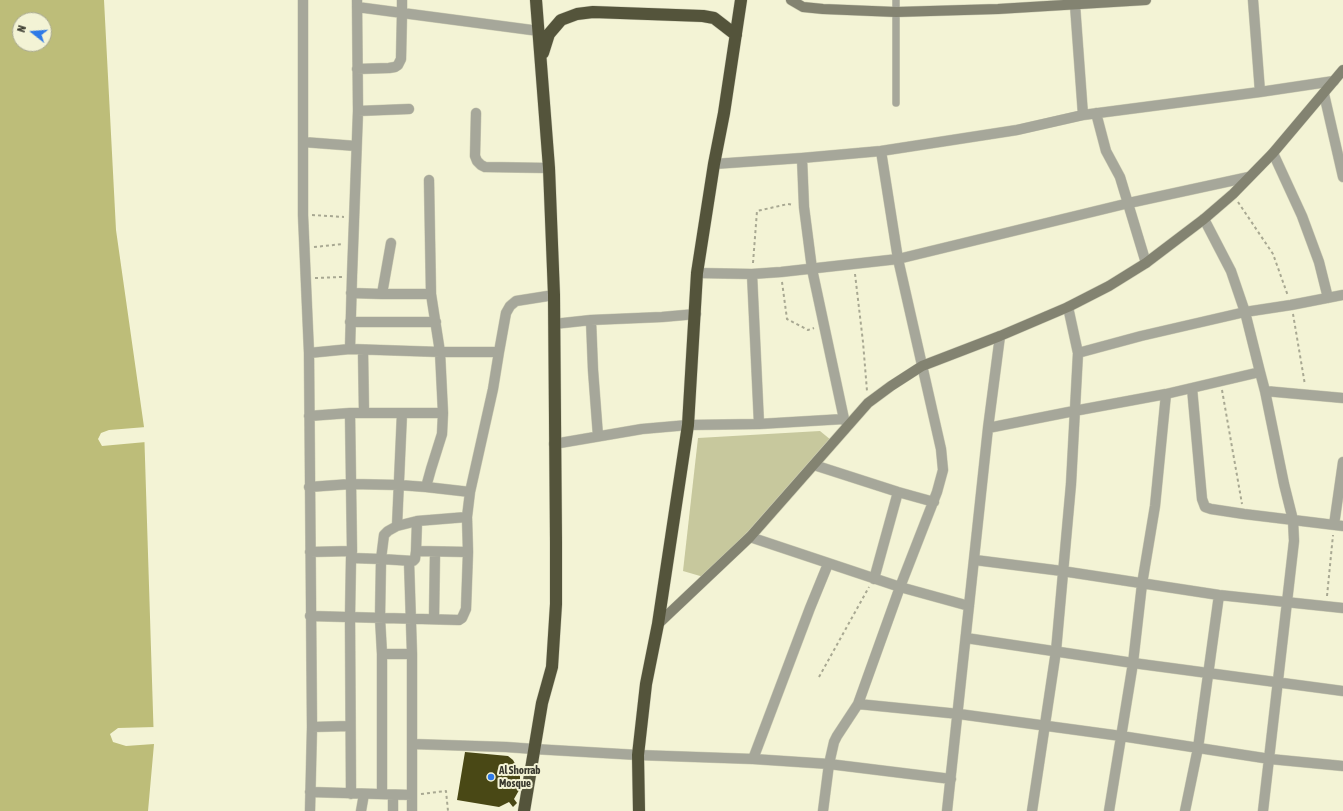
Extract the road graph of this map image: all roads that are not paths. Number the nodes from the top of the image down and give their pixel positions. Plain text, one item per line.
1 (303, 0) edge
2 (402, 0) edge
3 (536, 0) edge
4 (741, 0) edge
5 (791, 0) edge
6 (896, 0) edge
7 (1146, 0) edge
8 (1253, 0) edge
9 (357, 4) edge
10 (1075, 5) junction
11 (896, 12) junction
12 (402, 13) junction
13 (539, 32) junction
14 (736, 35) junction
15 (540, 61) junction
16 (358, 69) junction
17 (1343, 70) edge
18 (1334, 81) junction
19 (1260, 92) junction
20 (1324, 94) junction
21 (896, 103) dead end
22 (409, 109) dead end
23 (358, 111) junction
24 (476, 113) dead end
25 (1096, 113) junction
26 (1083, 115) junction
27 (303, 142) junction
28 (356, 146) junction
29 (881, 151) junction
30 (1273, 153) junction
31 (802, 158) junction
32 (714, 164) junction
33 (549, 168) junction
34 (1343, 176) edge
35 (1249, 177) junction
36 (429, 180) dead end
37 (1128, 203) junction
38 (1204, 219) junction
39 (391, 243) dead end
40 (898, 259) junction
41 (1146, 264) junction
42 (812, 269) junction
43 (697, 273) junction
44 (752, 274) junction
45 (351, 293) junction
46 (382, 294) junction
47 (431, 294) junction
48 (554, 295) junction
49 (1343, 295) edge
50 (1328, 298) junction
51 (1068, 307) junction
52 (1245, 312) junction
53 (696, 314) junction
54 (591, 320) junction
55 (350, 322) junction
56 (436, 322) junction
57 (554, 324) junction
58 (1000, 336) junction
59 (350, 349) junction
60 (363, 350) junction
61 (440, 352) junction
62 (498, 352) junction
63 (309, 353) junction
64 (1078, 353) junction
65 (922, 366) junction
66 (1260, 372) junction
67 (1192, 388) junction
68 (1265, 391) junction
69 (1166, 394) junction
70 (1343, 398) edge
71 (1074, 411) junction
72 (350, 413) junction
73 (364, 413) junction
74 (402, 413) junction
75 (443, 413) junction
76 (310, 416) junction
77 (846, 422) junction
78 (759, 424) junction
79 (688, 425) junction
80 (988, 428) junction
81 (598, 436) junction
82 (554, 444) junction
83 (1343, 462) edge
84 (814, 465) junction
85 (351, 484) junction
86 (399, 485) junction
87 (310, 487) junction
88 (426, 487) junction
89 (470, 492) junction
90 (898, 492) junction
91 (934, 502) junction
92 (467, 517) junction
93 (1293, 520) junction
94 (416, 521) junction
95 (397, 526) junction
96 (1339, 526) edge
97 (750, 537) junction
98 (310, 552) junction
99 (416, 552) junction
100 (468, 552) junction
101 (435, 553) junction
102 (351, 554) junction
103 (380, 559) junction
104 (975, 560) junction
105 (409, 561) junction
106 (828, 564) junction
107 (1062, 571) junction
108 (874, 579) junction
109 (1142, 584) junction
110 (900, 587) junction
111 (1219, 595) junction
112 (1287, 602) junction
113 (969, 606) junction
114 (1343, 608) edge
115 (310, 616) junction
116 (350, 617) junction
117 (380, 618) junction
118 (410, 618) junction
119 (434, 619) junction
120 (658, 624) junction
121 (966, 638) junction
122 (1056, 651) junction
123 (382, 654) junction
124 (412, 654) junction
125 (1133, 663) junction
126 (1209, 672) junction
127 (1279, 683) junction
128 (1343, 691) edge
129 (858, 704) junction
130 (958, 714) junction
131 (350, 726) junction
132 (1044, 726) junction
133 (312, 727) junction
134 (1121, 736) junction
135 (412, 744) junction
136 (1198, 748) junction
137 (534, 749) junction
138 (638, 755) junction
139 (753, 758) junction
140 (1270, 759) junction
141 (829, 764) junction
142 (1343, 766) edge
143 (951, 779) junction
144 (310, 792) junction
145 (351, 794) junction
146 (364, 794) junction
147 (382, 794) junction
148 (393, 795) junction
149 (412, 795) junction
150 (310, 811) edge
151 (361, 811) edge
152 (392, 811) edge
153 (412, 811) edge
154 (524, 811) edge
155 (638, 811) edge
156 (823, 811) edge
157 (947, 811) edge
158 (1032, 811) edge
159 (1109, 811) edge
160 (1185, 811) edge
161 (1263, 811) edge

1 - 27 street
2 - 12 street
3 - 13 highway
4 - 14 highway
5 - 11 street
6 - 11 lane
7 - 10 street
8 - 19 street
9 - 12 street
9 - 16 street
10 - 11 street
10 - 26 street
11 - 21 lane
12 - 13 street
12 - 16 street
13 - 15 highway
14 - 15 highway
14 - 32 highway
15 - 33 highway
16 - 23 street
17 - 18 street
18 - 19 street
18 - 20 street
19 - 25 street
20 - 30 street
20 - 34 street
22 - 23 street
23 - 28 street
24 - 33 street
25 - 26 street
25 - 37 street
26 - 29 street
27 - 28 street
27 - 63 street
28 - 45 street
29 - 31 street
29 - 40 street
30 - 35 street
30 - 50 street
31 - 32 street
31 - 42 street
32 - 43 highway
33 - 48 highway
35 - 37 street
35 - 38 street
36 - 47 street
37 - 40 street
37 - 41 street
38 - 41 street
38 - 52 street
39 - 46 street
40 - 42 street
40 - 65 street
41 - 51 street
42 - 44 street
42 - 77 street
43 - 44 street
43 - 53 highway
44 - 78 street
45 - 46 street
45 - 55 street
46 - 47 street
47 - 56 street
48 - 57 highway
48 - 62 street
49 - 50 street
50 - 52 street
51 - 58 street
51 - 64 street
52 - 64 street
52 - 66 street
53 - 54 street
53 - 79 highway
54 - 57 street
54 - 81 street
55 - 56 street
55 - 59 street
56 - 61 street
57 - 82 highway
58 - 65 street
58 - 80 street
59 - 60 street
59 - 63 street
60 - 61 street
60 - 73 street
61 - 62 street
61 - 75 street
62 - 89 street
63 - 76 street
64 - 71 street
65 - 77 street
65 - 91 street
66 - 67 street
66 - 68 street
67 - 69 street
67 - 93 street
68 - 70 street
68 - 93 street
69 - 71 street
69 - 109 street
71 - 80 street
71 - 107 street
72 - 73 street
72 - 76 street
72 - 85 street
73 - 74 street
74 - 75 street
74 - 86 street
75 - 88 street
76 - 87 street
77 - 78 street
77 - 84 street
78 - 79 street
79 - 81 street
79 - 120 highway
80 - 104 street
81 - 82 street
82 - 137 highway
83 - 96 street
84 - 90 street
84 - 97 street
85 - 86 street
85 - 87 street
85 - 102 street
86 - 88 street
86 - 95 street
87 - 98 street
88 - 89 street
89 - 92 street
90 - 91 street
90 - 108 street
91 - 110 street
92 - 94 street
92 - 100 street
93 - 96 street
93 - 112 street
94 - 95 street
94 - 99 street
95 - 103 street
97 - 106 street
97 - 120 street
98 - 102 street
98 - 115 street
99 - 101 street
99 - 105 street
100 - 101 street
100 - 119 street
101 - 119 street
102 - 103 street
102 - 116 street
103 - 105 street
103 - 117 street
104 - 107 street
104 - 113 street
105 - 118 street
106 - 108 street
106 - 139 street
107 - 109 street
107 - 122 street
108 - 110 street
109 - 111 street
109 - 125 street
110 - 113 street
110 - 129 street
111 - 112 street
111 - 126 street
112 - 114 street
112 - 127 street
113 - 121 street
115 - 116 street
115 - 133 street
116 - 117 street
116 - 131 street
117 - 118 street
117 - 123 street
118 - 119 street
118 - 124 street
120 - 138 highway
121 - 122 street
121 - 130 street
122 - 125 street
122 - 132 street
123 - 124 street
123 - 147 street
124 - 135 street
125 - 126 street
125 - 134 street
126 - 127 street
126 - 136 street
127 - 128 street
127 - 140 street
129 - 130 street
129 - 141 street
130 - 132 street
130 - 143 street
131 - 133 street
131 - 145 street
132 - 134 street
132 - 158 street
133 - 144 street
134 - 136 street
134 - 159 street
135 - 137 street
135 - 149 street
136 - 140 street
136 - 160 street
137 - 138 street
137 - 154 highway
138 - 139 street
138 - 155 highway
139 - 141 street
140 - 142 street
140 - 161 street
141 - 143 street
141 - 156 street
143 - 157 street
144 - 145 street
144 - 150 street
145 - 146 street
146 - 147 street
146 - 151 street
147 - 148 street
148 - 149 street
148 - 152 street
149 - 153 street

